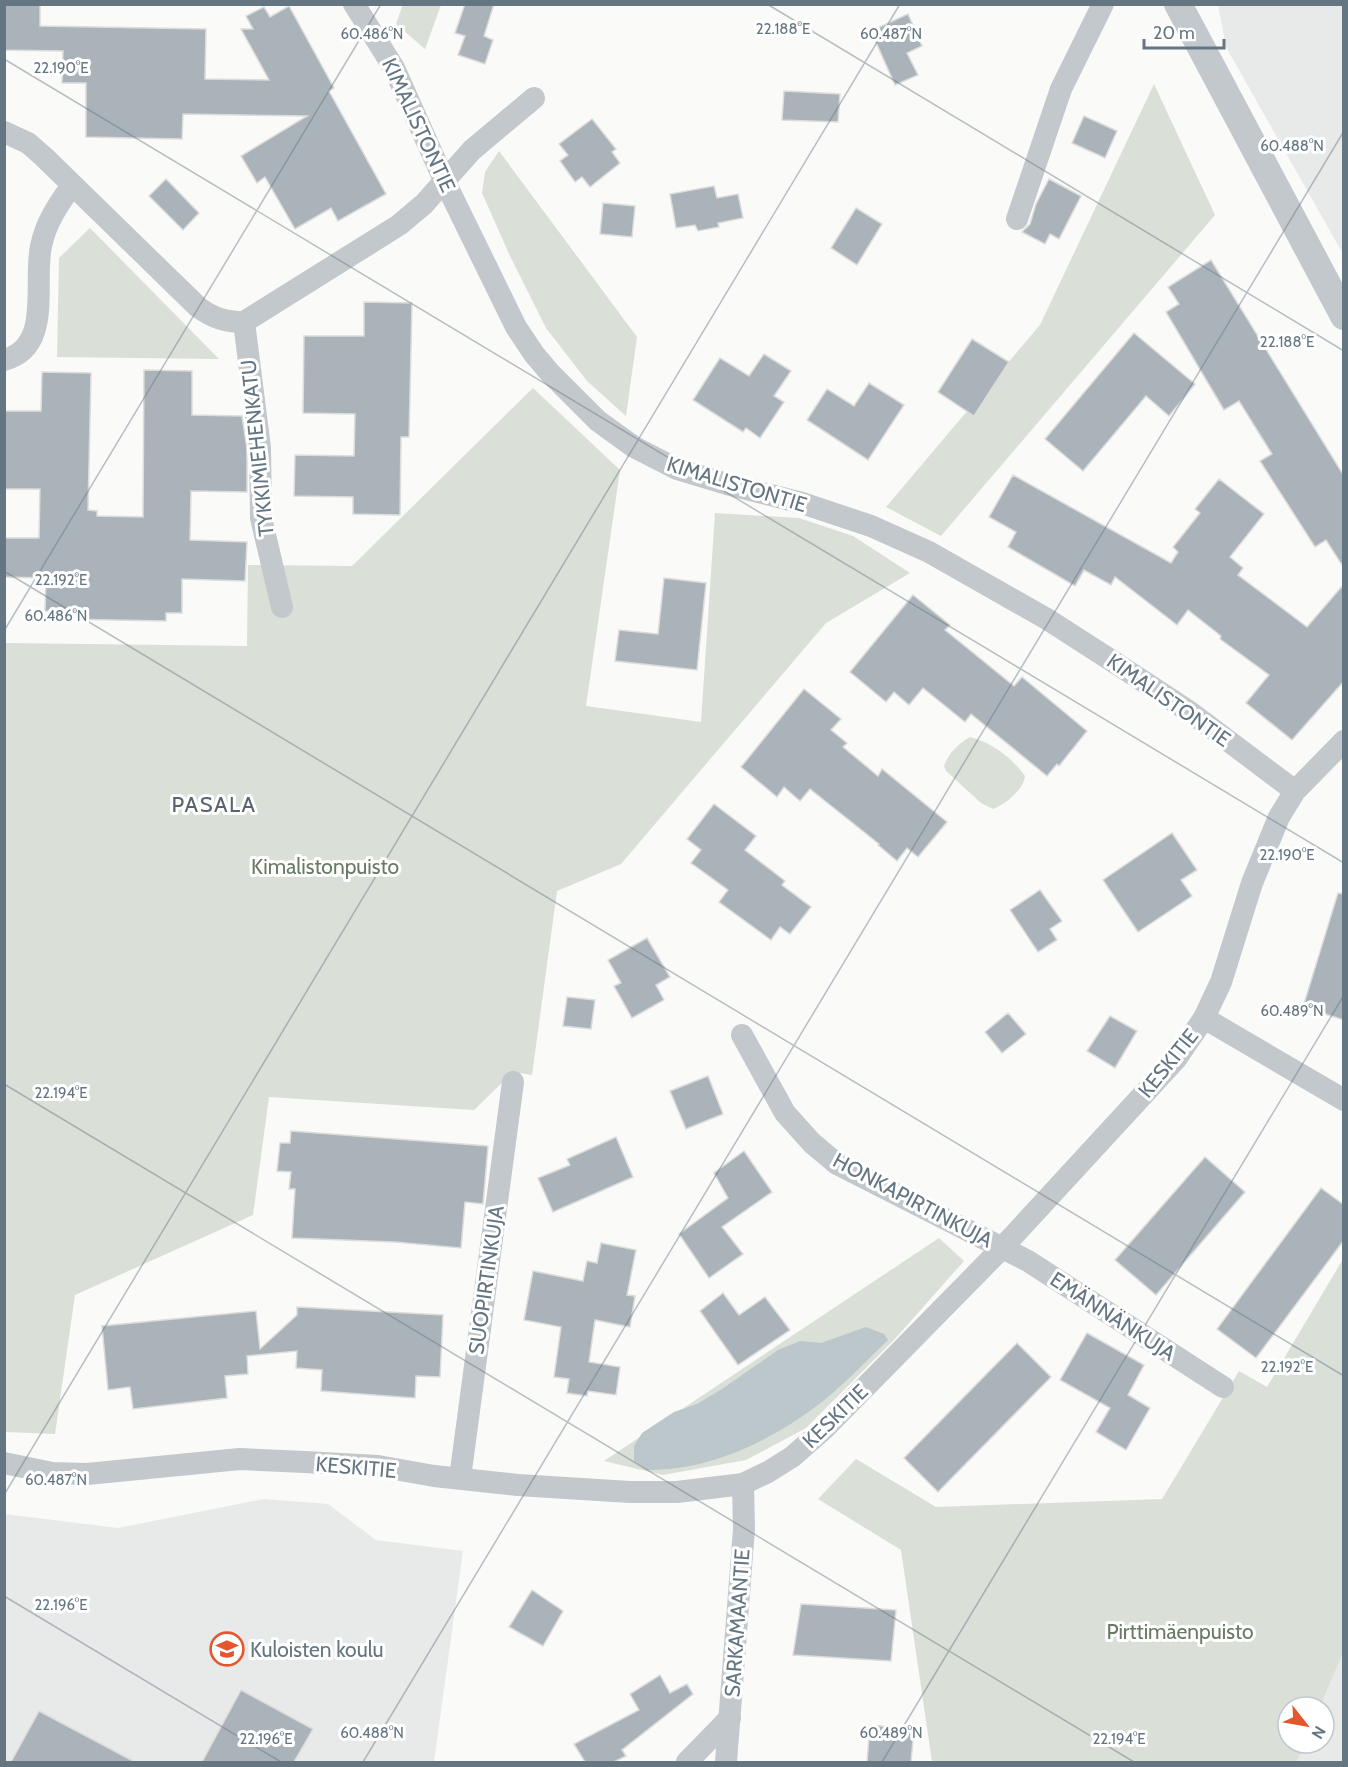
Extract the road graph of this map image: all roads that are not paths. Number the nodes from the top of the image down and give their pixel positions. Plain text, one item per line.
1 (354, 4) edge
2 (1103, 4) edge
3 (1178, 4) edge
4 (534, 98) dead end
5 (4, 132) edge
6 (444, 180) junction
7 (72, 185) junction
8 (1017, 219) dead end
9 (1344, 316) edge
10 (244, 322) junction
11 (4, 360) edge
12 (282, 607) dead end
13 (1344, 741) edge
14 (1295, 791) junction
15 (1204, 1018) junction
16 (742, 1035) dead end
17 (513, 1082) dead end
18 (1344, 1100) edge
19 (1002, 1248) junction
20 (1223, 1387) dead end
21 (4, 1463) edge
22 (460, 1478) junction
23 (742, 1484) junction
24 (730, 1718) junction
25 (687, 1762) edge
26 (726, 1762) edge

1 - 6 street, KIMALISTONTIE
2 - 8 street
3 - 9 street
4 - 6 street
5 - 7 street
6 - 10 street
6 - 14 street, KIMALISTONTIE
7 - 10 street
7 - 11 street
10 - 12 street, TYKKIMIEHENKATU
13 - 14 street, KESKITIE
14 - 15 street, KESKITIE
15 - 18 street
15 - 19 street, KESKITIE
16 - 19 street, HONKAPIRTINKUJA
17 - 22 street, SUOPIRTINKUJA
19 - 20 street, EMÄNNÄNKUJA
19 - 23 street, KESKITIE
21 - 22 street, KESKITIE
22 - 23 street, KESKITIE
23 - 24 street, SARKAMAANTIE
24 - 25 street
24 - 26 street, SARKAMAANTIE

